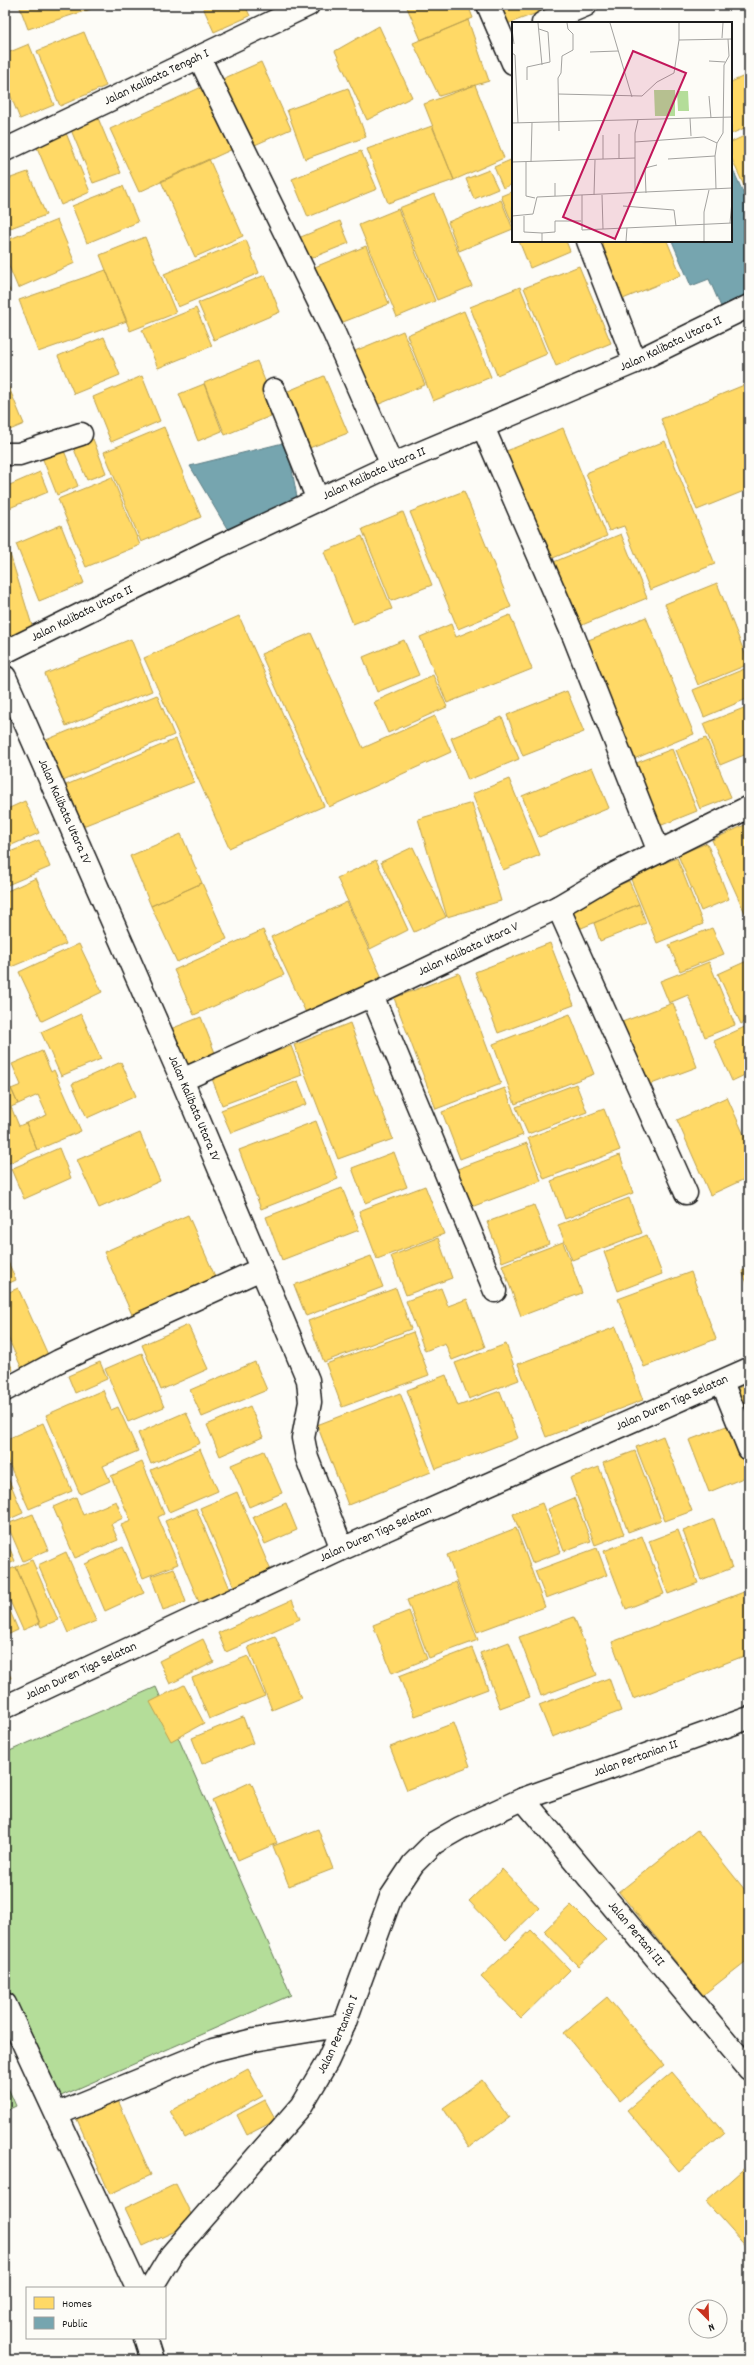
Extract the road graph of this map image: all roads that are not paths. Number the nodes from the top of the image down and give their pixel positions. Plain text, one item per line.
1 (308, 5) edge
2 (488, 5) edge
3 (586, 5) edge
4 (545, 22) edge
5 (508, 38) edge
6 (199, 57) junction
7 (512, 59) edge
8 (5, 150) edge
9 (588, 242) edge
10 (749, 306) edge
11 (635, 362) junction
12 (274, 390) dead end
13 (483, 427) junction
14 (81, 434) dead end
15 (5, 454) edge
16 (392, 465) junction
17 (318, 500) junction
18 (5, 652) edge
19 (5, 677) edge
20 (749, 807) edge
21 (659, 852) junction
22 (558, 907) junction
23 (372, 995) junction
24 (182, 1080) junction
25 (686, 1193) dead end
26 (261, 1269) junction
27 (495, 1291) dead end
28 (749, 1369) edge
29 (722, 1382) junction
30 (5, 1390) edge
31 (749, 1449) edge
32 (342, 1550) junction
33 (5, 1707) edge
34 (749, 1718) edge
35 (523, 1799) junction
36 (5, 2004) edge
37 (344, 2025) junction
38 (749, 2069) edge
39 (57, 2114) junction
40 (137, 2287) edge
41 (152, 2287) edge
42 (145, 2339) edge
43 (152, 2360) edge

1 - 6 street, Jalan Kalibata Tengah I
2 - 5 street
3 - 4 street
5 - 7 street
6 - 8 street, Jalan Kalibata Tengah I
6 - 16 street
9 - 11 street
10 - 11 street, Jalan Kalibata Utara II
11 - 13 street, Jalan Kalibata Utara II
12 - 17 street
13 - 16 street, Jalan Kalibata Utara II
13 - 21 street
14 - 15 street
16 - 17 street, Jalan Kalibata Utara II
17 - 18 street, Jalan Kalibata Utara II
19 - 24 street, Jalan Kalibata Utara IV
20 - 21 street, Jalan Kalibata Utara V
21 - 22 street, Jalan Kalibata Utara V
22 - 23 street, Jalan Kalibata Utara V
22 - 25 street
23 - 24 street, Jalan Kalibata Utara V
23 - 27 street
24 - 26 street, Jalan Kalibata Utara IV
26 - 30 street
26 - 32 street, Jalan Kalibata Utara IV
28 - 29 street, Jalan Duren Tiga Selatan
29 - 31 street
29 - 32 street, Jalan Duren Tiga Selatan
32 - 33 street, Jalan Duren Tiga Selatan
34 - 35 street, Jalan Pertanian II
35 - 37 street, Jalan Pertanian I
35 - 38 street, Jalan Pertani III
36 - 39 street
37 - 39 street
37 - 41 street, Jalan Pertanian I
39 - 40 street
42 - 43 street

